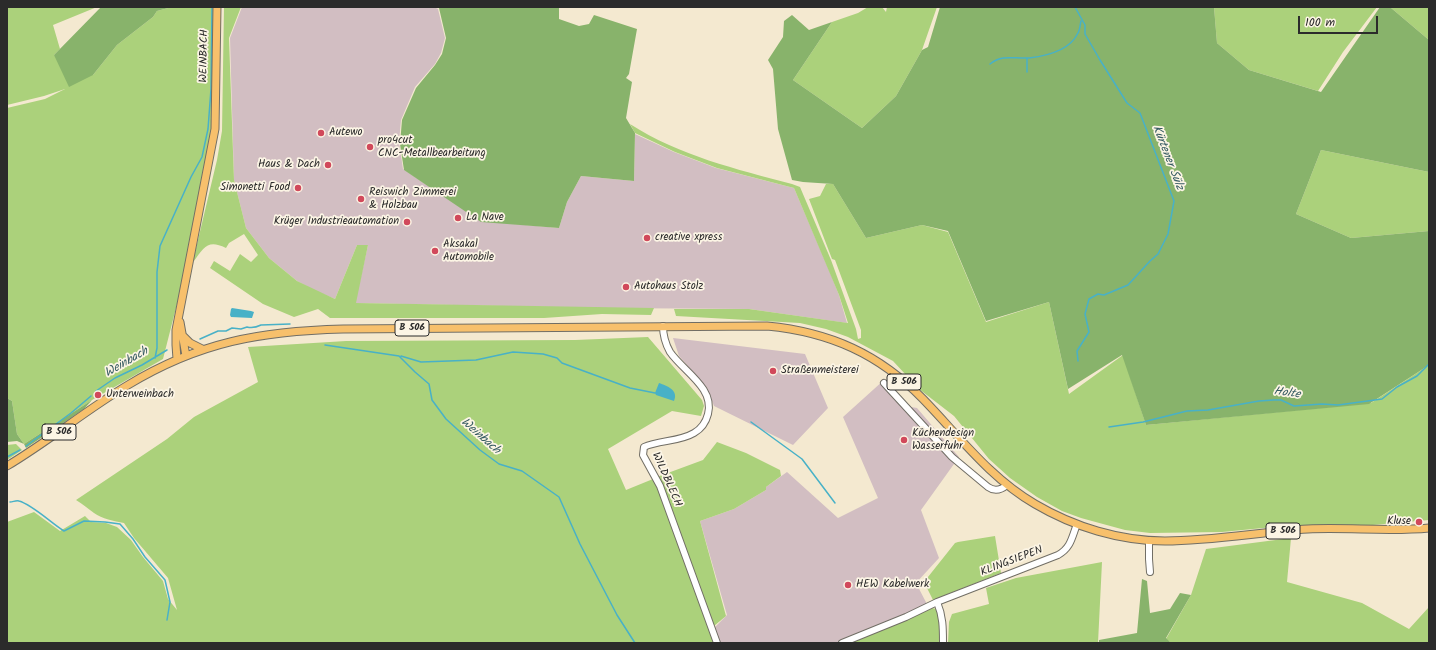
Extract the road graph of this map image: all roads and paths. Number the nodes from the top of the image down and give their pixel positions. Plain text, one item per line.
1 (217, 7) edge
2 (180, 318) junction
3 (662, 326) junction
4 (182, 335) junction
5 (202, 349) junction
6 (186, 356) junction
7 (178, 359) junction
8 (884, 383) dead end
9 (7, 466) edge
10 (1007, 485) junction
11 (1077, 524) junction
12 (1429, 528) edge
13 (1149, 540) junction
14 (1150, 572) dead end
15 (937, 602) junction
16 (717, 643) edge
17 (842, 643) edge
18 (943, 643) edge

1 - 2 main road, WEINBACH
2 - 4 main road, WEINBACH
2 - 7 main road, WEINBACH
3 - 5 main road, B 506
3 - 10 main road, B 506
3 - 16 street, WILDBLECH
4 - 5 main road
4 - 6 main road, WEINBACH
5 - 6 main road, B 506
6 - 7 main road, B 506
7 - 9 main road, B 506
8 - 10 street
10 - 11 main road, B 506
11 - 13 main road, B 506
11 - 15 street, KLINGSIEPEN
12 - 13 main road, B 506
13 - 14 street
15 - 17 street, KLINGSIEPEN
15 - 18 street

